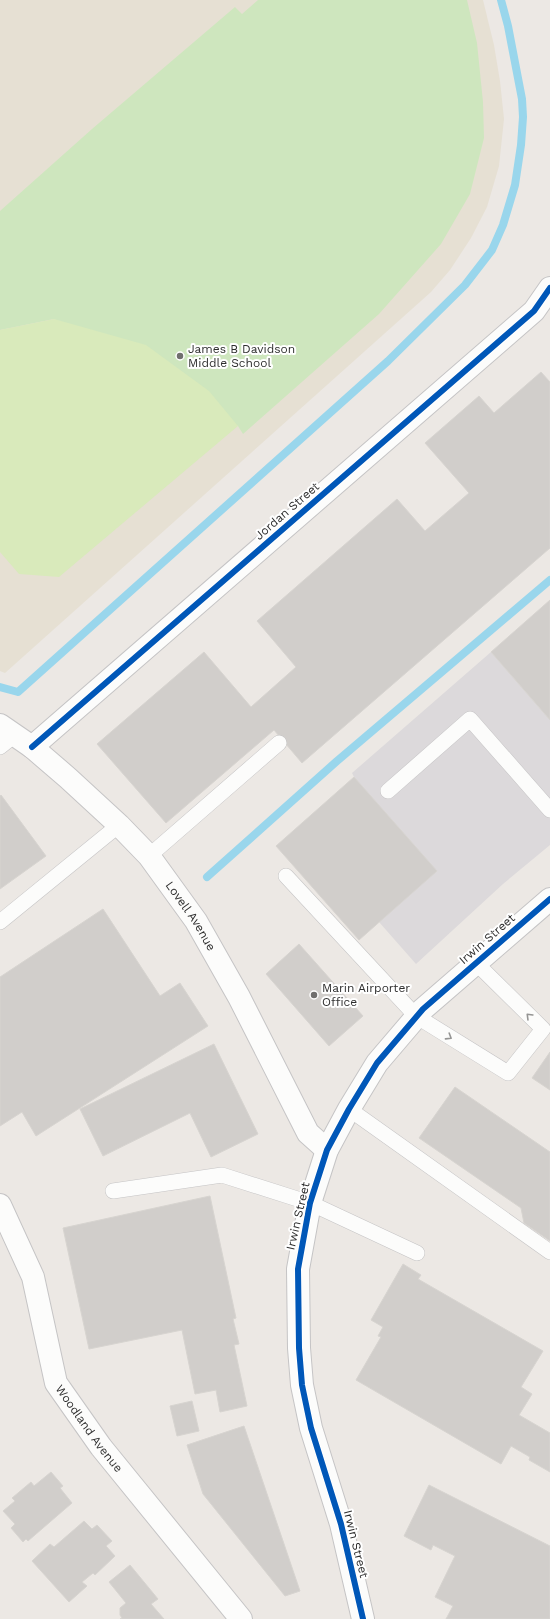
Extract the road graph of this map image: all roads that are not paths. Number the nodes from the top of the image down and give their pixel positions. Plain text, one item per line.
1 (550, 288) edge
2 (12, 739) edge
3 (279, 743) dead end
4 (388, 791) dead end
5 (550, 810) edge
6 (119, 825) junction
7 (148, 856) junction
8 (286, 876) dead end
9 (550, 899) edge
10 (0, 922) edge
11 (476, 963) junction
12 (416, 1016) junction
13 (349, 1109) junction
14 (327, 1150) junction
15 (113, 1191) dead end
16 (310, 1204) junction
17 (0, 1205) edge
18 (416, 1252) dead end
19 (550, 1252) edge
20 (241, 1619) edge
21 (363, 1619) edge

1 - 2 street, Jordan Street
2 - 6 street, Lovell Avenue
3 - 7 lane
4 - 5 lane
6 - 7 street, Lovell Avenue
6 - 10 lane
7 - 14 street, Lovell Avenue
8 - 12 lane
9 - 11 street, Irwin Street
11 - 12 street, Irwin Street
12 -> 11 lane
12 - 13 street, Irwin Street
13 - 14 street, Irwin Street
13 - 19 lane
14 - 16 street, Irwin Street
15 - 16 lane
16 - 18 lane
16 - 21 street, Irwin Street
17 - 20 street, Woodland Avenue

